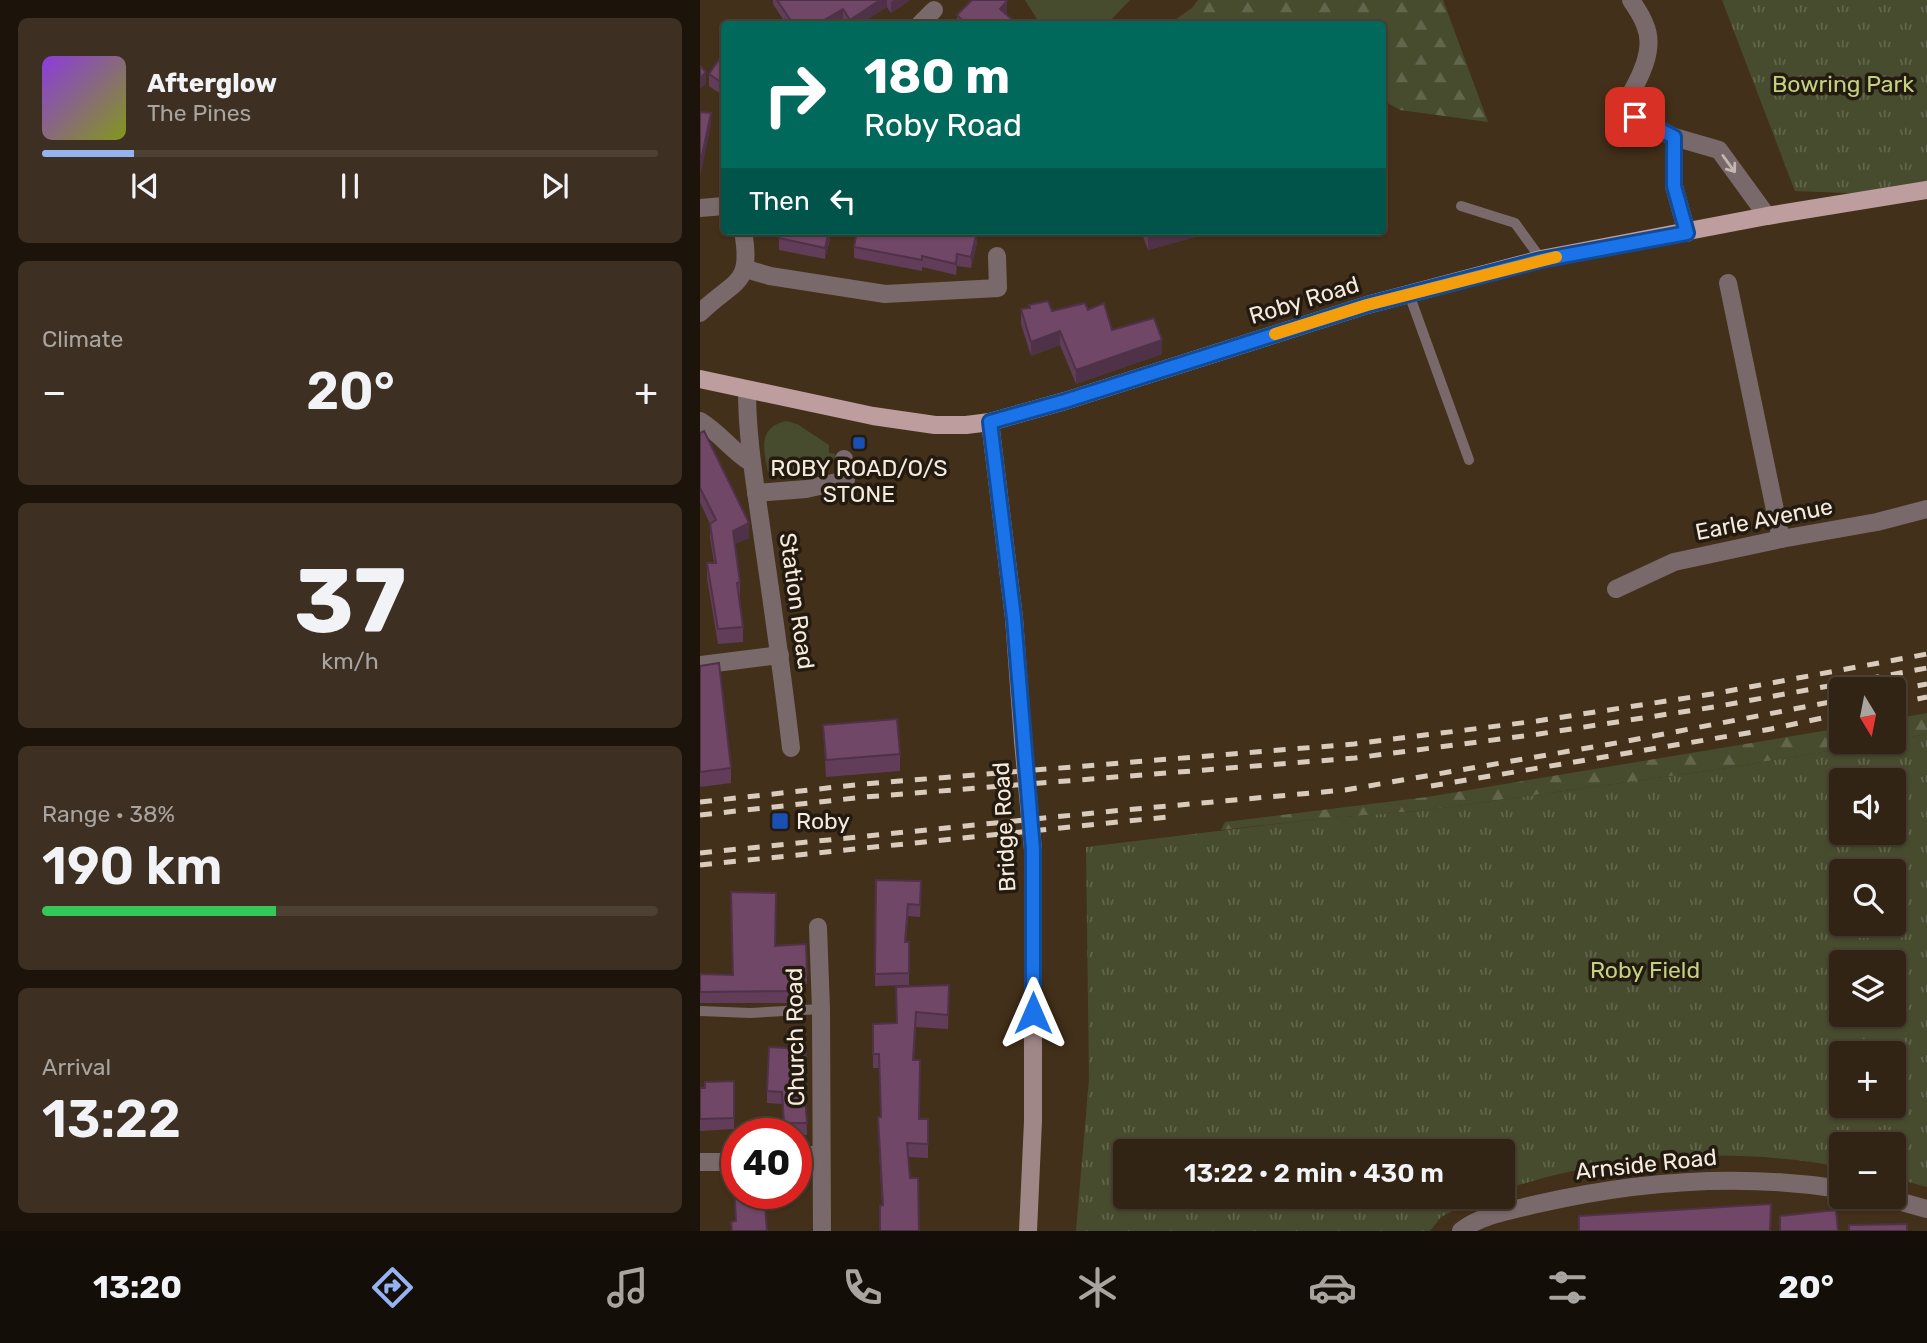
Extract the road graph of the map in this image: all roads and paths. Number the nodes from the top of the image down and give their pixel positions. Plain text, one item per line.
1 (1631, 0) edge
2 (934, 10) dead end
3 (923, 21) edge
4 (1674, 137) junction
5 (1927, 190) edge
6 (721, 206) edge
7 (1461, 206) dead end
8 (700, 208) edge
9 (1767, 216) junction
10 (1687, 233) junction
11 (743, 235) edge
12 (997, 256) dead end
13 (1541, 260) junction
14 (746, 269) junction
15 (1728, 283) dead end
16 (1409, 294) junction
17 (700, 313) edge
18 (700, 379) edge
19 (747, 390) junction
20 (700, 421) edge
21 (990, 422) junction
22 (844, 459) dead end
23 (1469, 460) dead end
24 (750, 462) junction
25 (756, 493) junction
26 (1927, 509) edge
27 (1782, 539) junction
28 (1616, 589) dead end
29 (780, 655) junction
30 (700, 665) edge
31 (791, 748) dead end
32 (818, 927) dead end
33 (821, 1009) junction
34 (700, 1012) edge
35 (821, 1154) junction
36 (812, 1155) edge
37 (721, 1162) edge
38 (700, 1163) edge
39 (1829, 1187) edge
40 (1906, 1203) edge
41 (1927, 1209) edge
42 (822, 1231) edge
43 (1028, 1231) edge
44 (1461, 1231) edge

1 - 4 street
2 - 3 street
4 -> 9 street
4 - 10 street
5 - 9 main road, Roby Road
6 - 8 street
7 - 13 lane
9 - 10 main road, Roby Road
10 - 13 main road, Roby Road
11 - 14 street
12 - 14 street
13 - 16 main road, Roby Road
14 - 17 street
15 - 27 street
16 - 21 main road, Roby Road
16 - 23 lane
18 - 19 main road, Roby Road
19 - 21 main road, Roby Road
19 - 24 street, Station Road
20 - 24 street
21 - 43 street, Bridge Road, bridge
22 - 25 street
24 - 25 street, Station Road
25 - 29 street, Station Road
26 - 27 street, Earle Avenue
27 - 28 street, Earle Avenue
29 - 30 street
29 - 31 street, Station Road
32 - 33 street, Church Road
33 - 34 lane
33 - 35 street, Church Road
35 - 36 street
35 - 42 street, Church Road
37 - 38 street
39 - 44 street, Arnside Road
40 - 41 street

